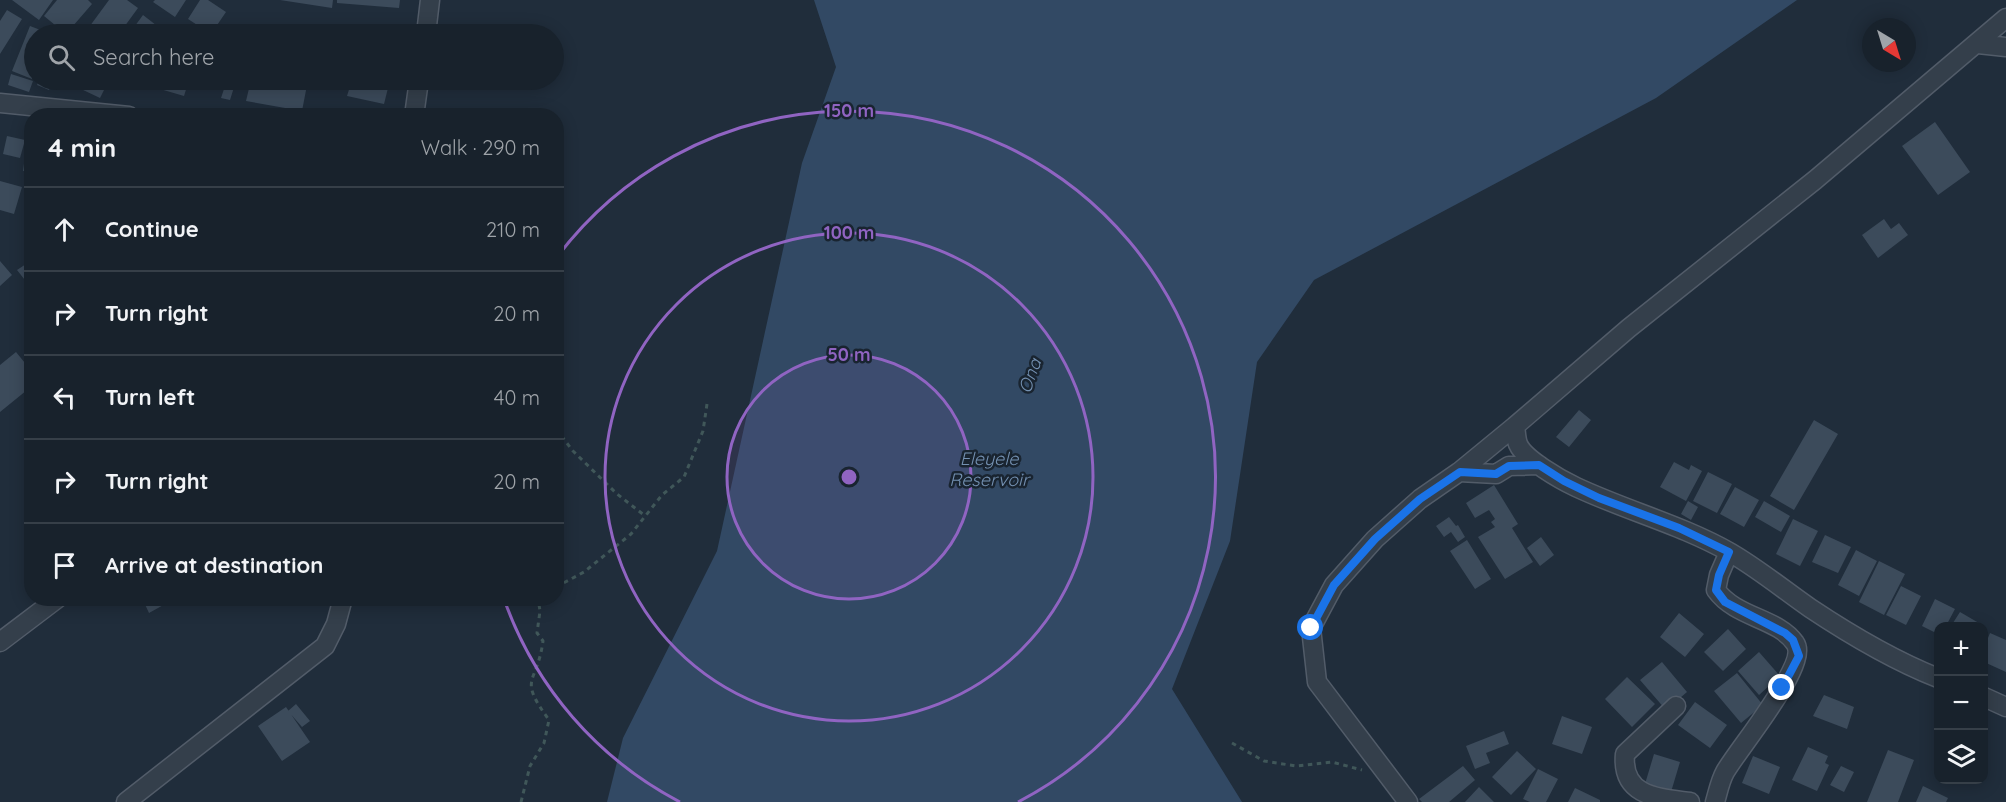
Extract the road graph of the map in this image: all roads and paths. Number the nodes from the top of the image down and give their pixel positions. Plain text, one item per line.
1 (430, 0) edge
2 (2006, 18) edge
3 (427, 24) edge
4 (1978, 44) junction
5 (2006, 47) edge
6 (418, 90) edge
7 (0, 103) edge
8 (50, 108) edge
9 (415, 108) edge
10 (707, 404) dead end
11 (1515, 426) junction
12 (564, 439) edge
13 (1539, 465) junction
14 (1460, 472) junction
15 (644, 515) junction
16 (1729, 552) junction
17 (564, 583) edge
18 (47, 606) edge
19 (341, 606) edge
20 (539, 606) edge
21 (0, 642) edge
22 (1934, 676) edge
23 (1988, 700) edge
24 (1676, 706) dead end
25 (2006, 707) edge
26 (1232, 743) dead end
27 (1389, 778) junction
28 (126, 802) edge
29 (520, 802) edge
30 (1408, 802) edge
31 (1690, 802) edge
32 (1715, 802) edge

1 - 3 street
2 - 4 street
4 - 5 street
4 - 11 street
6 - 9 street
7 - 8 street
10 - 15 path
11 - 13 street
11 - 14 street
12 - 15 path
13 - 14 street
13 - 16 street
14 - 27 street
15 - 17 path
16 - 22 street
16 - 32 street
18 - 21 street
19 - 28 street
20 - 29 path
23 - 25 street
24 - 31 street
26 - 27 path
27 - 30 street

